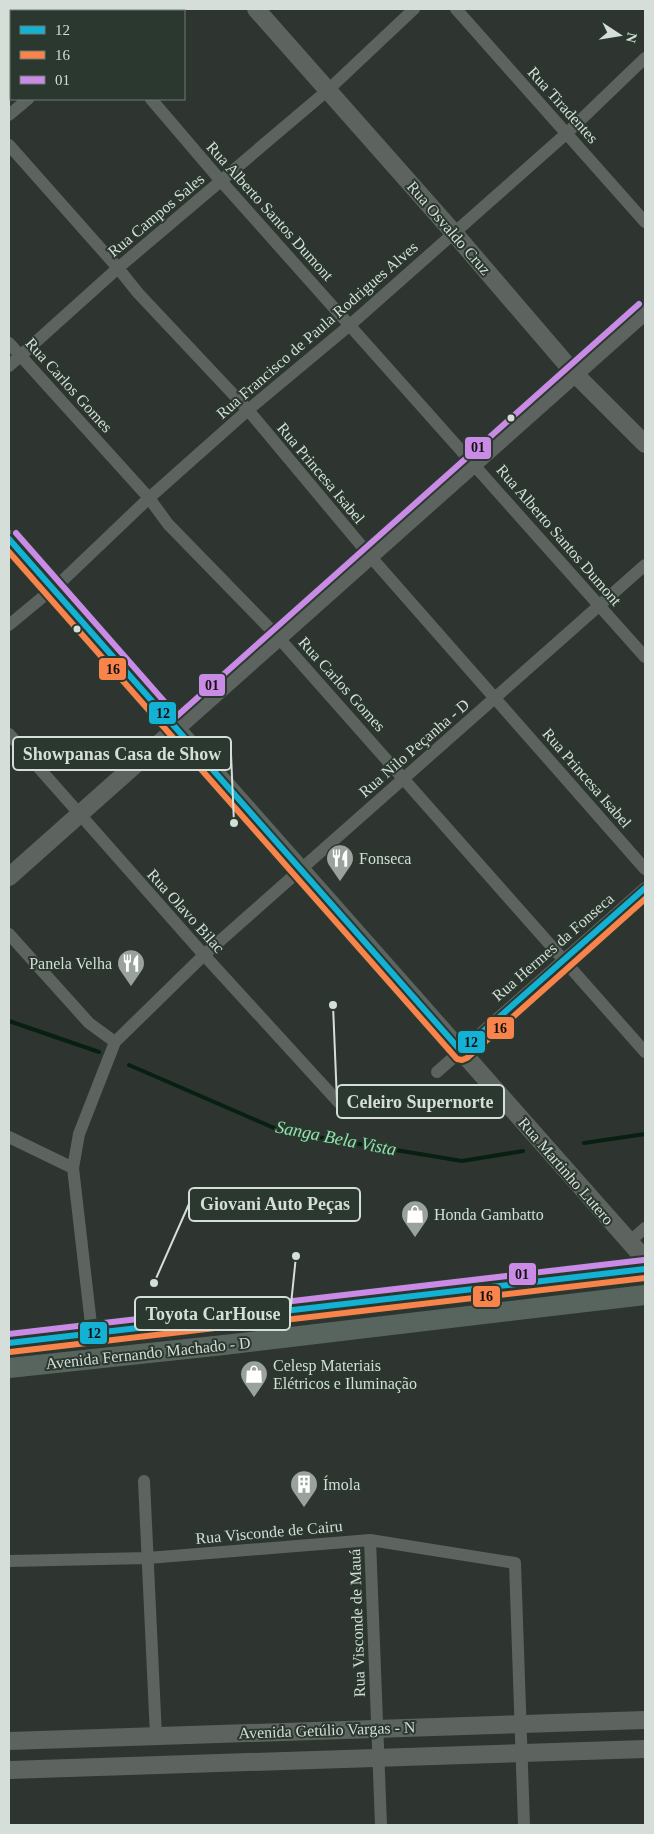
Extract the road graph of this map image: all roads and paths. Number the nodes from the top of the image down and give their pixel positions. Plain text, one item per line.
1 (256, 9) edge
2 (414, 9) edge
3 (456, 9) edge
4 (645, 58) edge
5 (328, 90) junction
6 (27, 100) edge
7 (152, 100) edge
8 (9, 115) edge
9 (567, 133) junction
10 (9, 145) edge
11 (221, 181) junction
12 (645, 222) edge
13 (454, 233) junction
14 (118, 268) junction
15 (645, 311) edge
16 (350, 325) junction
17 (9, 343) edge
18 (20, 356) junction
19 (9, 366) edge
20 (574, 373) junction
21 (248, 410) junction
22 (645, 444) edge
23 (474, 463) junction
24 (148, 498) junction
25 (9, 539) edge
26 (370, 556) junction
27 (645, 565) edge
28 (52, 589) junction
29 (600, 605) junction
30 (9, 625) edge
31 (278, 637) junction
32 (645, 657) edge
33 (495, 698) junction
34 (176, 728) junction
35 (9, 734) edge
36 (404, 779) junction
37 (79, 815) junction
38 (645, 869) edge
39 (301, 870) junction
40 (9, 877) edge
41 (645, 888) edge
42 (9, 934) edge
43 (204, 956) junction
44 (564, 960) junction
45 (115, 1042) junction
46 (461, 1051) junction
47 (645, 1052) edge
48 (437, 1072) dead end
49 (342, 1106) dead end
50 (9, 1138) edge
51 (73, 1168) junction
52 (645, 1228) edge
53 (629, 1242) junction
54 (645, 1263) edge
55 (645, 1269) edge
56 (468, 1289) junction
57 (645, 1295) edge
58 (470, 1316) junction
59 (92, 1333) junction
60 (9, 1343) edge
61 (95, 1359) junction
62 (9, 1368) edge
63 (144, 1481) dead end
64 (370, 1540) junction
65 (148, 1558) junction
66 (9, 1562) edge
67 (645, 1720) edge
68 (520, 1724) junction
69 (377, 1729) junction
70 (156, 1736) junction
71 (9, 1741) edge
72 (645, 1748) edge
73 (521, 1753) junction
74 (378, 1758) junction
75 (9, 1770) edge
76 (381, 1825) edge
77 (524, 1825) edge

1 - 5 street, Rua Osvaldo Cruz
2 - 5 street, Rua Campos Sales
3 - 9 street, Rua Tiradentes
4 - 9 street, Rua Francisco de Paula Rodrigues Alves
5 - 11 street, Rua Campos Sales
5 - 13 street, Rua Osvaldo Cruz
6 - 8 street
7 - 11 street, Rua Alberto Santos Dumont
9 - 12 street, Rua Tiradentes
9 - 13 street, Rua Francisco de Paula Rodrigues Alves
10 - 14 street, Rua Princesa Isabel
11 - 14 street, Rua Campos Sales
11 - 16 street, Rua Alberto Santos Dumont
13 - 16 street, Rua Francisco de Paula Rodrigues Alves
13 - 20 street, Rua Osvaldo Cruz
14 - 18 street, Rua Campos Sales
14 - 21 street, Rua Princesa Isabel
15 - 20 street
16 - 21 street, Rua Francisco de Paula Rodrigues Alves
16 - 23 street, Rua Alberto Santos Dumont
17 - 18 street, Rua Carlos Gomes
18 - 19 street, Rua Campos Sales
18 - 24 street, Rua Carlos Gomes
20 - 22 street, Rua Osvaldo Cruz
20 - 23 street
21 - 24 street, Rua Francisco de Paula Rodrigues Alves
21 - 26 street, Rua Princesa Isabel
23 - 26 street
23 - 29 street, Rua Alberto Santos Dumont
24 - 28 street, Rua Francisco de Paula Rodrigues Alves
24 - 31 street, Rua Carlos Gomes
25 - 28 street, Rua Martinho Lutero
26 - 31 street
26 - 33 street, Rua Princesa Isabel
27 - 29 street, Rua Nilo Peçanha - D
28 - 30 street, Rua Francisco de Paula Rodrigues Alves
28 - 34 street, Rua Martinho Lutero
29 - 32 street, Rua Alberto Santos Dumont
29 - 33 street, Rua Nilo Peçanha - D
31 - 34 street
31 - 36 street, Rua Carlos Gomes
33 - 36 street, Rua Nilo Peçanha - D
33 - 38 street, Rua Princesa Isabel
34 - 37 street
34 - 39 street, Rua Martinho Lutero
35 - 37 street, Rua Olavo Bilac
36 - 39 street, Rua Nilo Peçanha - D
36 - 44 street, Rua Carlos Gomes
37 - 40 street
37 - 43 street, Rua Olavo Bilac
39 - 43 street, Rua Nilo Peçanha - D
39 - 46 street, Rua Martinho Lutero
41 - 44 street, Rua Hermes da Fonseca
42 - 45 street
43 - 45 street, Rua Nilo Peçanha - D
43 - 49 street, Rua Olavo Bilac
44 - 46 street, Rua Hermes da Fonseca
44 - 47 street, Rua Carlos Gomes
45 - 51 street
46 - 48 street, Rua Hermes da Fonseca
46 - 53 street, Rua Martinho Lutero
50 - 51 street
51 - 59 street
52 - 53 street
53 - 54 street, Rua Martinho Lutero
55 - 56 main road, Avenida Fernando Machado - D
56 - 58 main road
56 - 59 main road, Avenida Fernando Machado - D
57 - 58 main road, Avenida Fernando Machado - D
58 - 61 main road, Avenida Fernando Machado - D
59 - 60 main road, Avenida Fernando Machado - D
59 - 61 main road
61 - 62 main road, Avenida Fernando Machado - D
63 - 65 street
64 - 65 street, Rua Visconde de Cairu
64 - 68 street, Rua Visconde de Cairu
64 - 69 street, Rua Visconde de Mauá
65 - 66 street, Rua Visconde de Cairu
65 - 70 street
67 - 68 street, Avenida Getúlio Vargas - N
68 - 69 street, Avenida Getúlio Vargas - N
68 - 73 street
69 - 70 street, Avenida Getúlio Vargas - N
69 - 74 street, Rua Visconde de Mauá
70 - 71 street, Avenida Getúlio Vargas - N
72 - 73 street, Avenida Getúlio Vargas - N
73 - 74 street, Avenida Getúlio Vargas - N
73 - 77 street
74 - 75 street, Avenida Getúlio Vargas - N
74 - 76 street, Rua Visconde de Mauá

